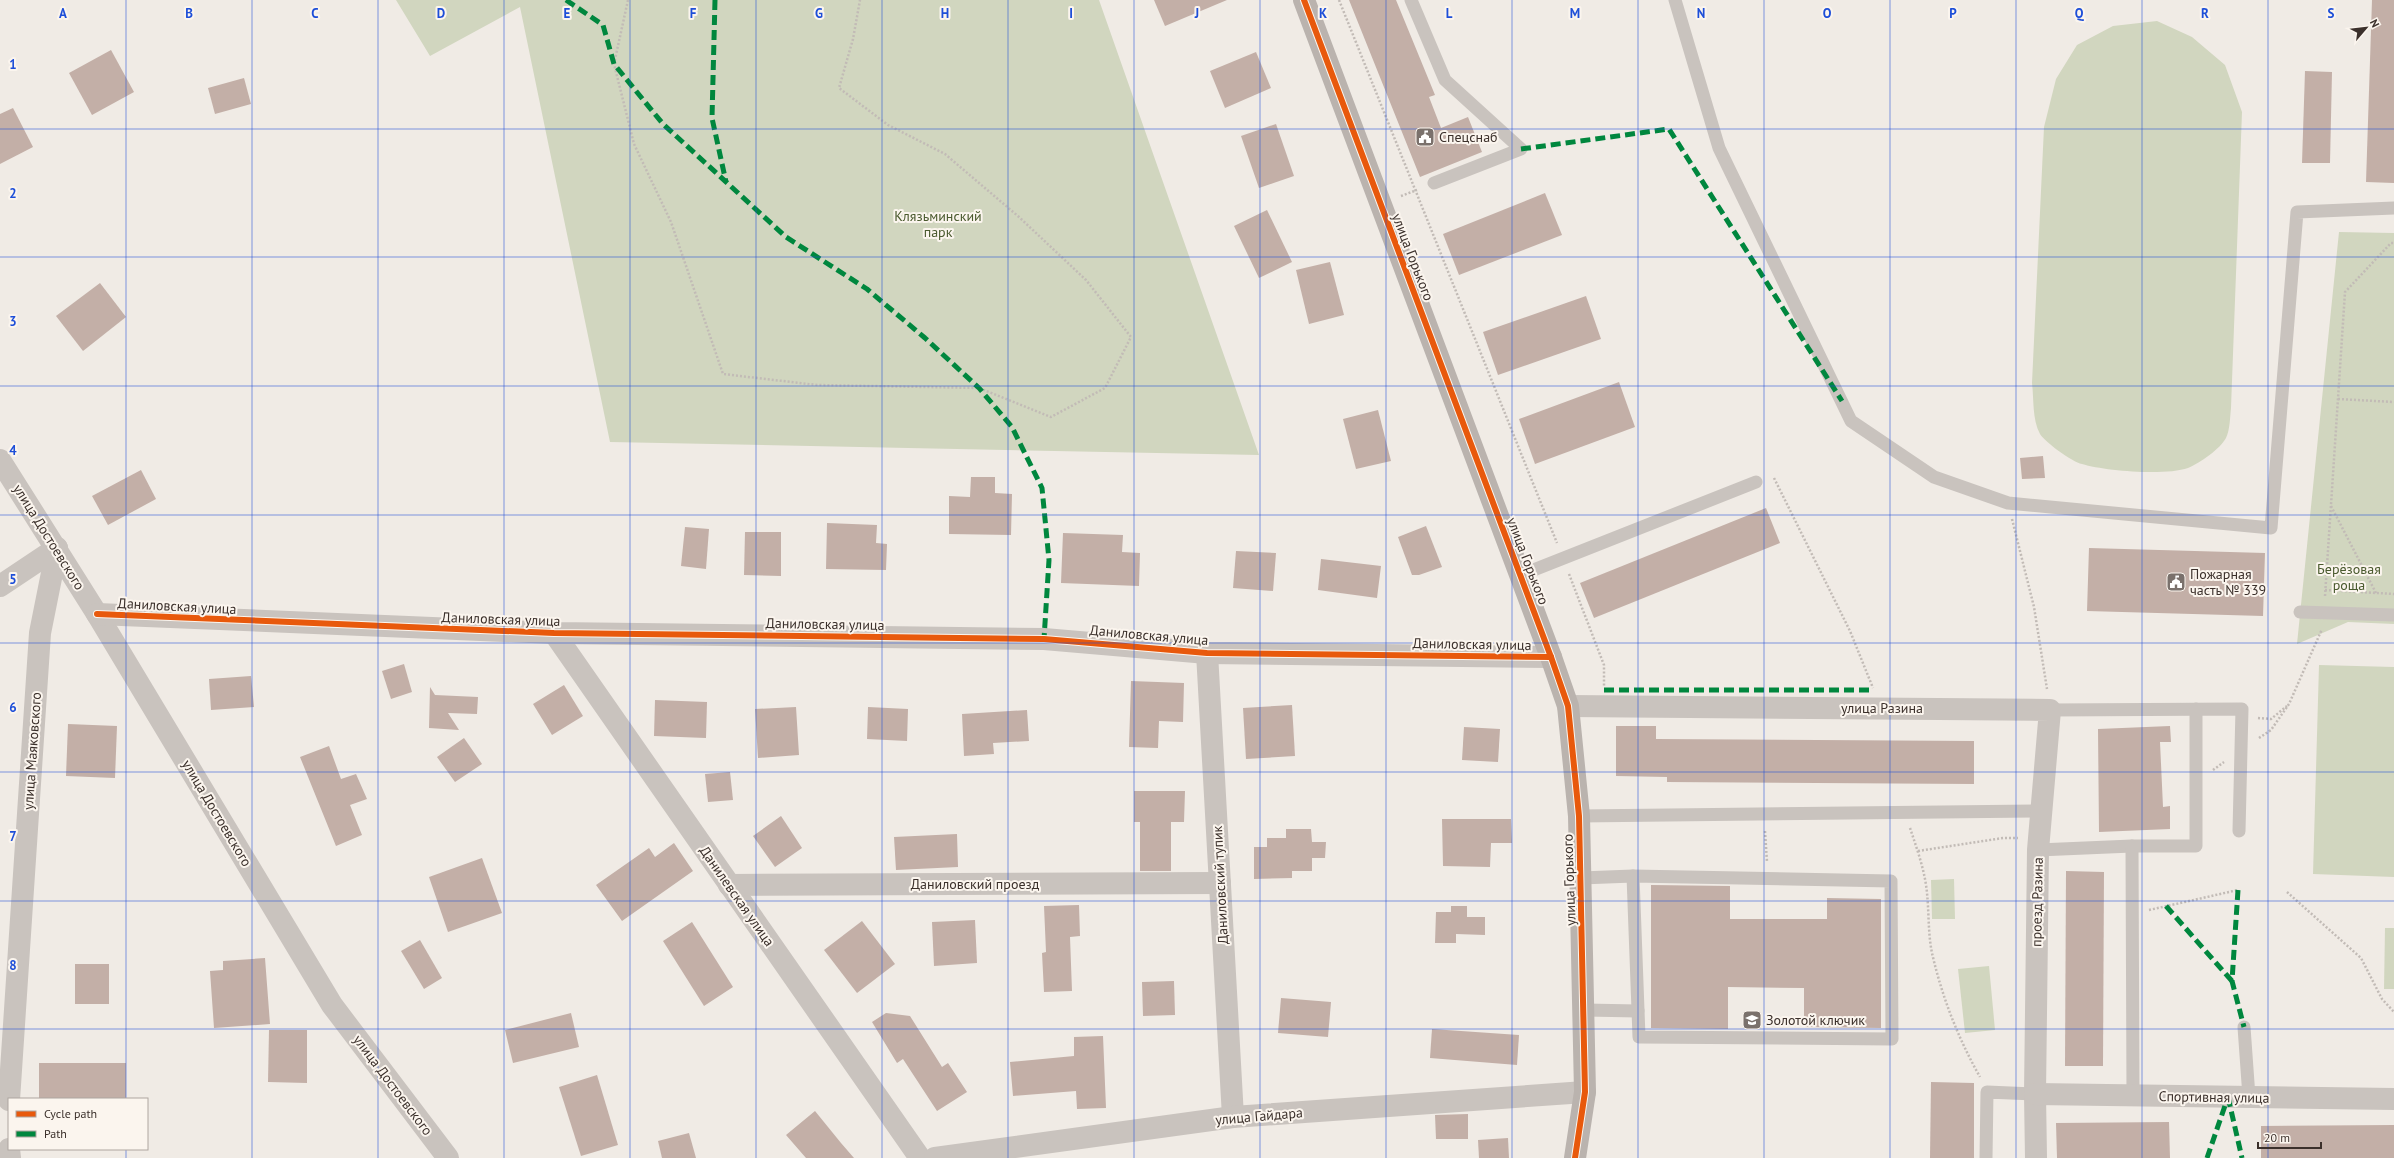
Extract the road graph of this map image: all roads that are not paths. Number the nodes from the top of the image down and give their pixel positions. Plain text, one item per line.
1 (1304, 0) edge
2 (1411, 0) edge
3 (1675, 0) edge
4 (1434, 183) road end
5 (2394, 208) edge
6 (0, 460) edge
7 (1756, 482) road end
8 (57, 548) junction
9 (1520, 575) junction
10 (0, 586) edge
11 (2300, 612) dead end
12 (97, 614) junction
13 (2394, 615) edge
14 (554, 633) junction
15 (1207, 653) junction
16 (1551, 657) junction
17 (1568, 706) junction
18 (2196, 708) junction
19 (2050, 710) junction
20 (2041, 811) junction
21 (1579, 816) junction
22 (2239, 831) dead end
23 (2132, 846) junction
24 (2038, 850) junction
25 (1633, 876) junction
26 (1581, 878) junction
27 (1220, 883) junction
28 (730, 885) junction
29 (1585, 1010) junction
30 (1638, 1012) junction
31 (2244, 1027) dead end
32 (1585, 1092) junction
33 (2035, 1094) junction
34 (6, 1096) edge
35 (2133, 1096) junction
36 (2249, 1097) junction
37 (2394, 1098) edge
38 (1234, 1116) junction
39 (448, 1158) edge
40 (920, 1158) edge
41 (935, 1158) edge
42 (1575, 1158) edge
43 (1986, 1158) edge
44 (2036, 1158) edge

1 - 9 street, улица Горького
2 - 4 lane
3 - 5 lane
6 - 8 street, улица Достоевского
7 - 9 lane
8 - 10 street
8 - 12 street, улица Достоевского
8 - 34 street, улица Маяковского
9 - 16 street, улица Горького
11 - 13 lane
12 - 14 street, Даниловская улица
12 - 39 street, улица Достоевского
14 - 15 street, Даниловская улица
14 - 28 street, Данилевская улица
15 - 16 street, Даниловская улица
15 - 27 street, Даниловский тупик
16 - 17 street, улица Горького
17 - 19 street, улица Разина
17 - 21 street, улица Горького
18 - 19 lane, улица Разина
18 - 22 lane, улица Разина
18 - 23 lane
19 - 20 street, проезд Разина
20 - 21 lane
20 - 24 street, проезд Разина
21 - 26 street, улица Горького
23 - 24 lane
23 - 35 lane
24 - 33 street, проезд Разина
25 - 26 lane
25 - 30 lane
25 - 30 lane
26 - 29 street, улица Горького
27 - 28 street, Даниловский проезд
27 - 38 street, Даниловский тупик
28 - 40 street, Данилевская улица
29 - 30 lane
29 - 32 street, улица Горького
31 - 36 lane
32 - 38 street, улица Гайдара
32 - 42 street, улица Горького
33 - 35 street, Спортивная улица
33 - 43 lane
33 - 44 street, проезд Разина
35 - 36 street, Спортивная улица
36 - 37 street, Спортивная улица
38 - 41 street, улица Гайдара

